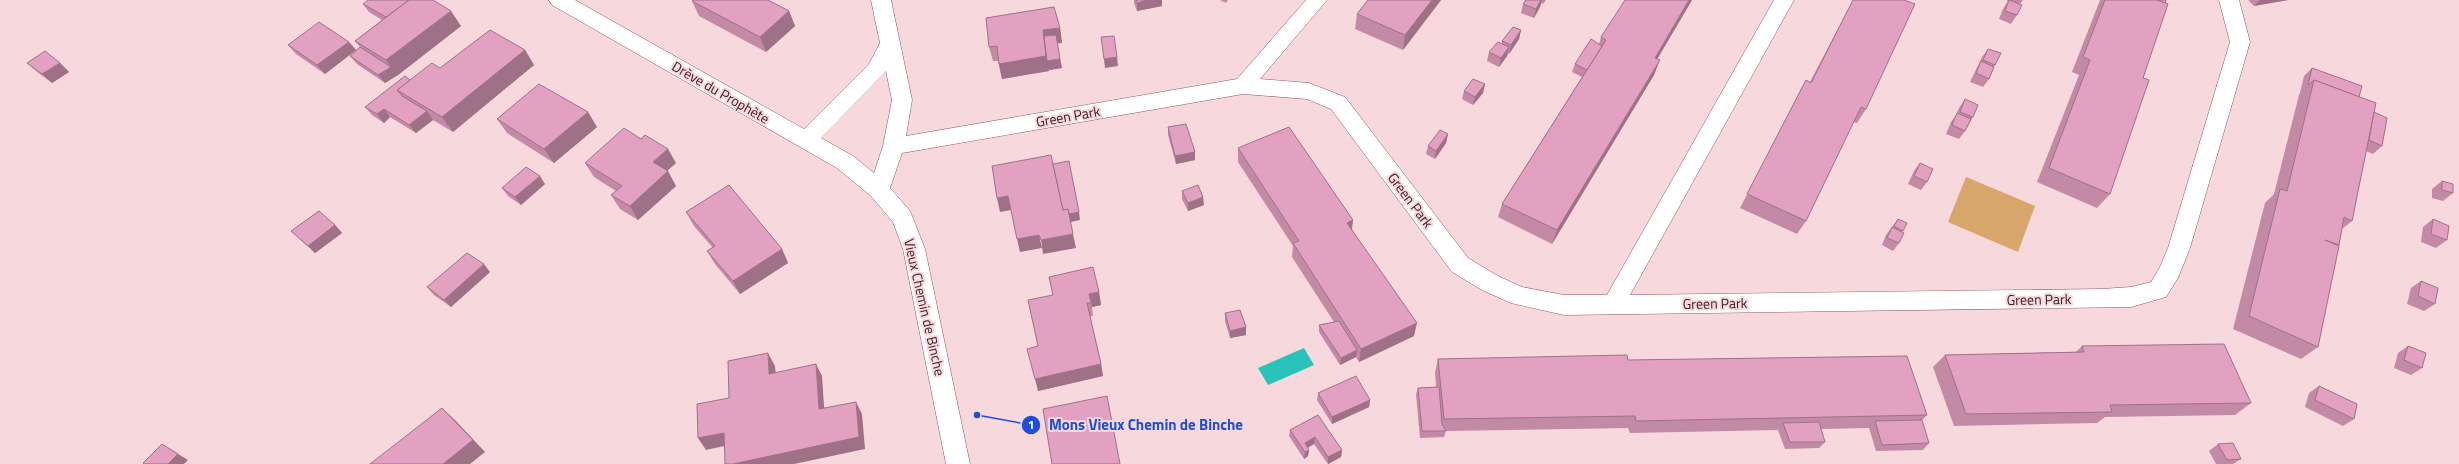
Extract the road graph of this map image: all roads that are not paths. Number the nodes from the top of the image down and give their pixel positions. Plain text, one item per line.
1 (559, 0) edge
2 (881, 0) edge
3 (1317, 0) edge
4 (1784, 0) edge
5 (2229, 0) edge
6 (890, 43) junction
7 (1243, 86) junction
8 (806, 140) junction
9 (894, 146) junction
10 (879, 190) junction
11 (1614, 305) junction
12 (958, 464) edge

1 - 8 street, Drève du Prophète
2 - 6 street
3 - 7 street
4 - 11 street
5 - 11 street, Green Park
6 - 8 street
6 - 9 street
7 - 9 street, Green Park
7 - 11 street, Green Park
8 - 10 street, Drève du Prophète
9 - 10 street
10 - 12 street, Vieux Chemin de Binche

